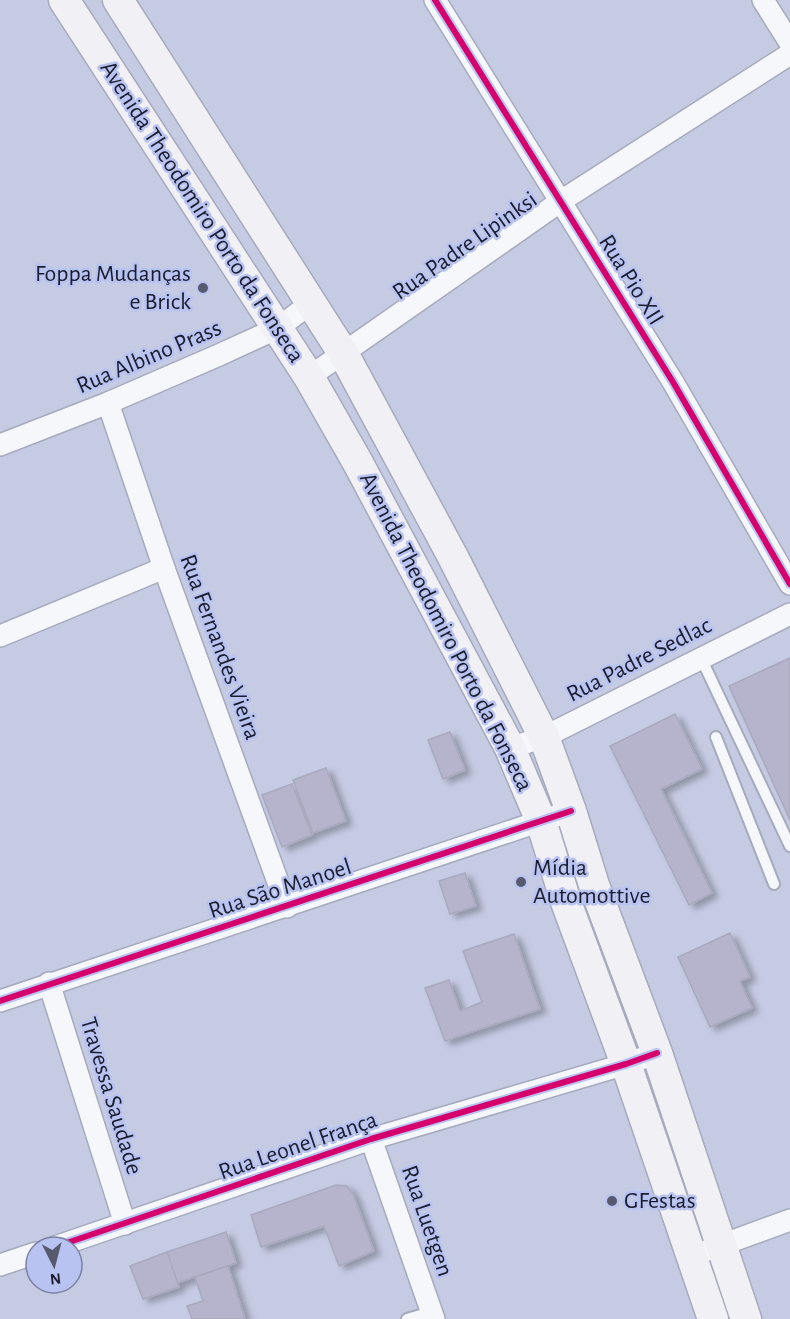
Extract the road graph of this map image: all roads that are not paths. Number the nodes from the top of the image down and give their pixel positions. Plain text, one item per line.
1 (64, 0) edge
2 (118, 0) edge
3 (435, 0) edge
4 (763, 0) edge
5 (790, 43) edge
6 (790, 54) edge
7 (561, 201) junction
8 (311, 303) junction
9 (278, 328) junction
10 (343, 353) junction
11 (309, 377) junction
12 (108, 403) junction
13 (0, 445) edge
14 (393, 446) junction
15 (358, 463) junction
16 (453, 557) junction
17 (164, 568) junction
18 (418, 576) junction
19 (790, 584) edge
20 (790, 614) edge
21 (0, 636) edge
22 (701, 658) junction
23 (543, 737) junction
24 (716, 737) dead end
25 (510, 748) junction
26 (570, 811) junction
27 (541, 820) junction
28 (790, 846) edge
29 (774, 884) dead end
30 (287, 907) junction
31 (607, 963) junction
32 (49, 983) junction
33 (0, 1001) edge
34 (657, 1053) junction
35 (626, 1064) junction
36 (371, 1139) junction
37 (790, 1220) edge
38 (125, 1224) junction
39 (84, 1237) edge
40 (722, 1245) junction
41 (690, 1256) junction
42 (24, 1257) edge
43 (0, 1265) edge
44 (433, 1315) edge
45 (407, 1319) edge
46 (713, 1319) edge
47 (746, 1319) edge

1 - 9 main road, Avenida Theodomiro Porto da Fonseca
2 - 8 main road, Avenida Theodomiro Porto da Fonseca
3 - 7 street, Rua Pio XII
4 - 5 street
6 - 7 street, Rua Padre Lipinksi
7 - 10 street, Rua Padre Lipinksi
7 - 19 street, Rua Pio XII
8 - 9 street, Rua Albino Prass
8 - 10 main road, Avenida Theodomiro Porto da Fonseca
9 - 11 main road, Avenida Theodomiro Porto da Fonseca
9 - 12 street, Rua Albino Prass
10 - 11 street, Rua Padre Lipinksi
10 - 14 main road, Avenida Theodomiro Porto da Fonseca
11 - 15 main road, Avenida Theodomiro Porto da Fonseca
12 - 13 street, Rua Albino Prass
12 - 17 street, Rua Fernandes Vieira
14 - 15 main road
14 - 16 main road, Avenida Theodomiro Porto da Fonseca
15 - 18 main road, Avenida Theodomiro Porto da Fonseca
16 - 18 main road
16 - 23 main road, Avenida Theodomiro Porto da Fonseca
17 - 21 street
17 - 30 street, Rua Fernandes Vieira
18 - 25 main road, Avenida Theodomiro Porto da Fonseca
20 - 22 street, Rua Padre Sedlac
22 - 23 street, Rua Padre Sedlac
22 - 28 lane
23 - 25 street, Rua Padre Sedlac
23 - 26 main road, Avenida Theodomiro Porto da Fonseca
24 - 29 lane
25 - 27 main road, Avenida Theodomiro Porto da Fonseca
26 - 27 street, Rua São Manoel
26 - 31 main road, Avenida Theodomiro Porto da Fonseca
27 - 30 street, Rua São Manoel
27 - 31 main road, Avenida Theodomiro Porto da Fonseca
30 - 32 street, Rua São Manoel
31 - 34 main road, Avenida Theodomiro Porto da Fonseca
31 - 35 main road, Avenida Theodomiro Porto da Fonseca
32 - 33 street, Rua São Manoel
32 - 38 street, Travessa Saudade
34 - 35 street, Rua Leonel França
34 - 40 main road, Avenida Theodomiro Porto da Fonseca
35 - 36 street, Rua Leonel França
35 - 41 main road, Avenida Theodomiro Porto da Fonseca
36 - 38 street, Rua Leonel França
36 - 44 street, Rua Luetgen
37 - 40 street
38 - 39 street, Rua Leonel França
40 - 41 street
40 - 47 main road, Avenida Theodomiro Porto da Fonseca
41 - 46 main road, Avenida Theodomiro Porto da Fonseca
42 - 43 street
44 - 45 lane

